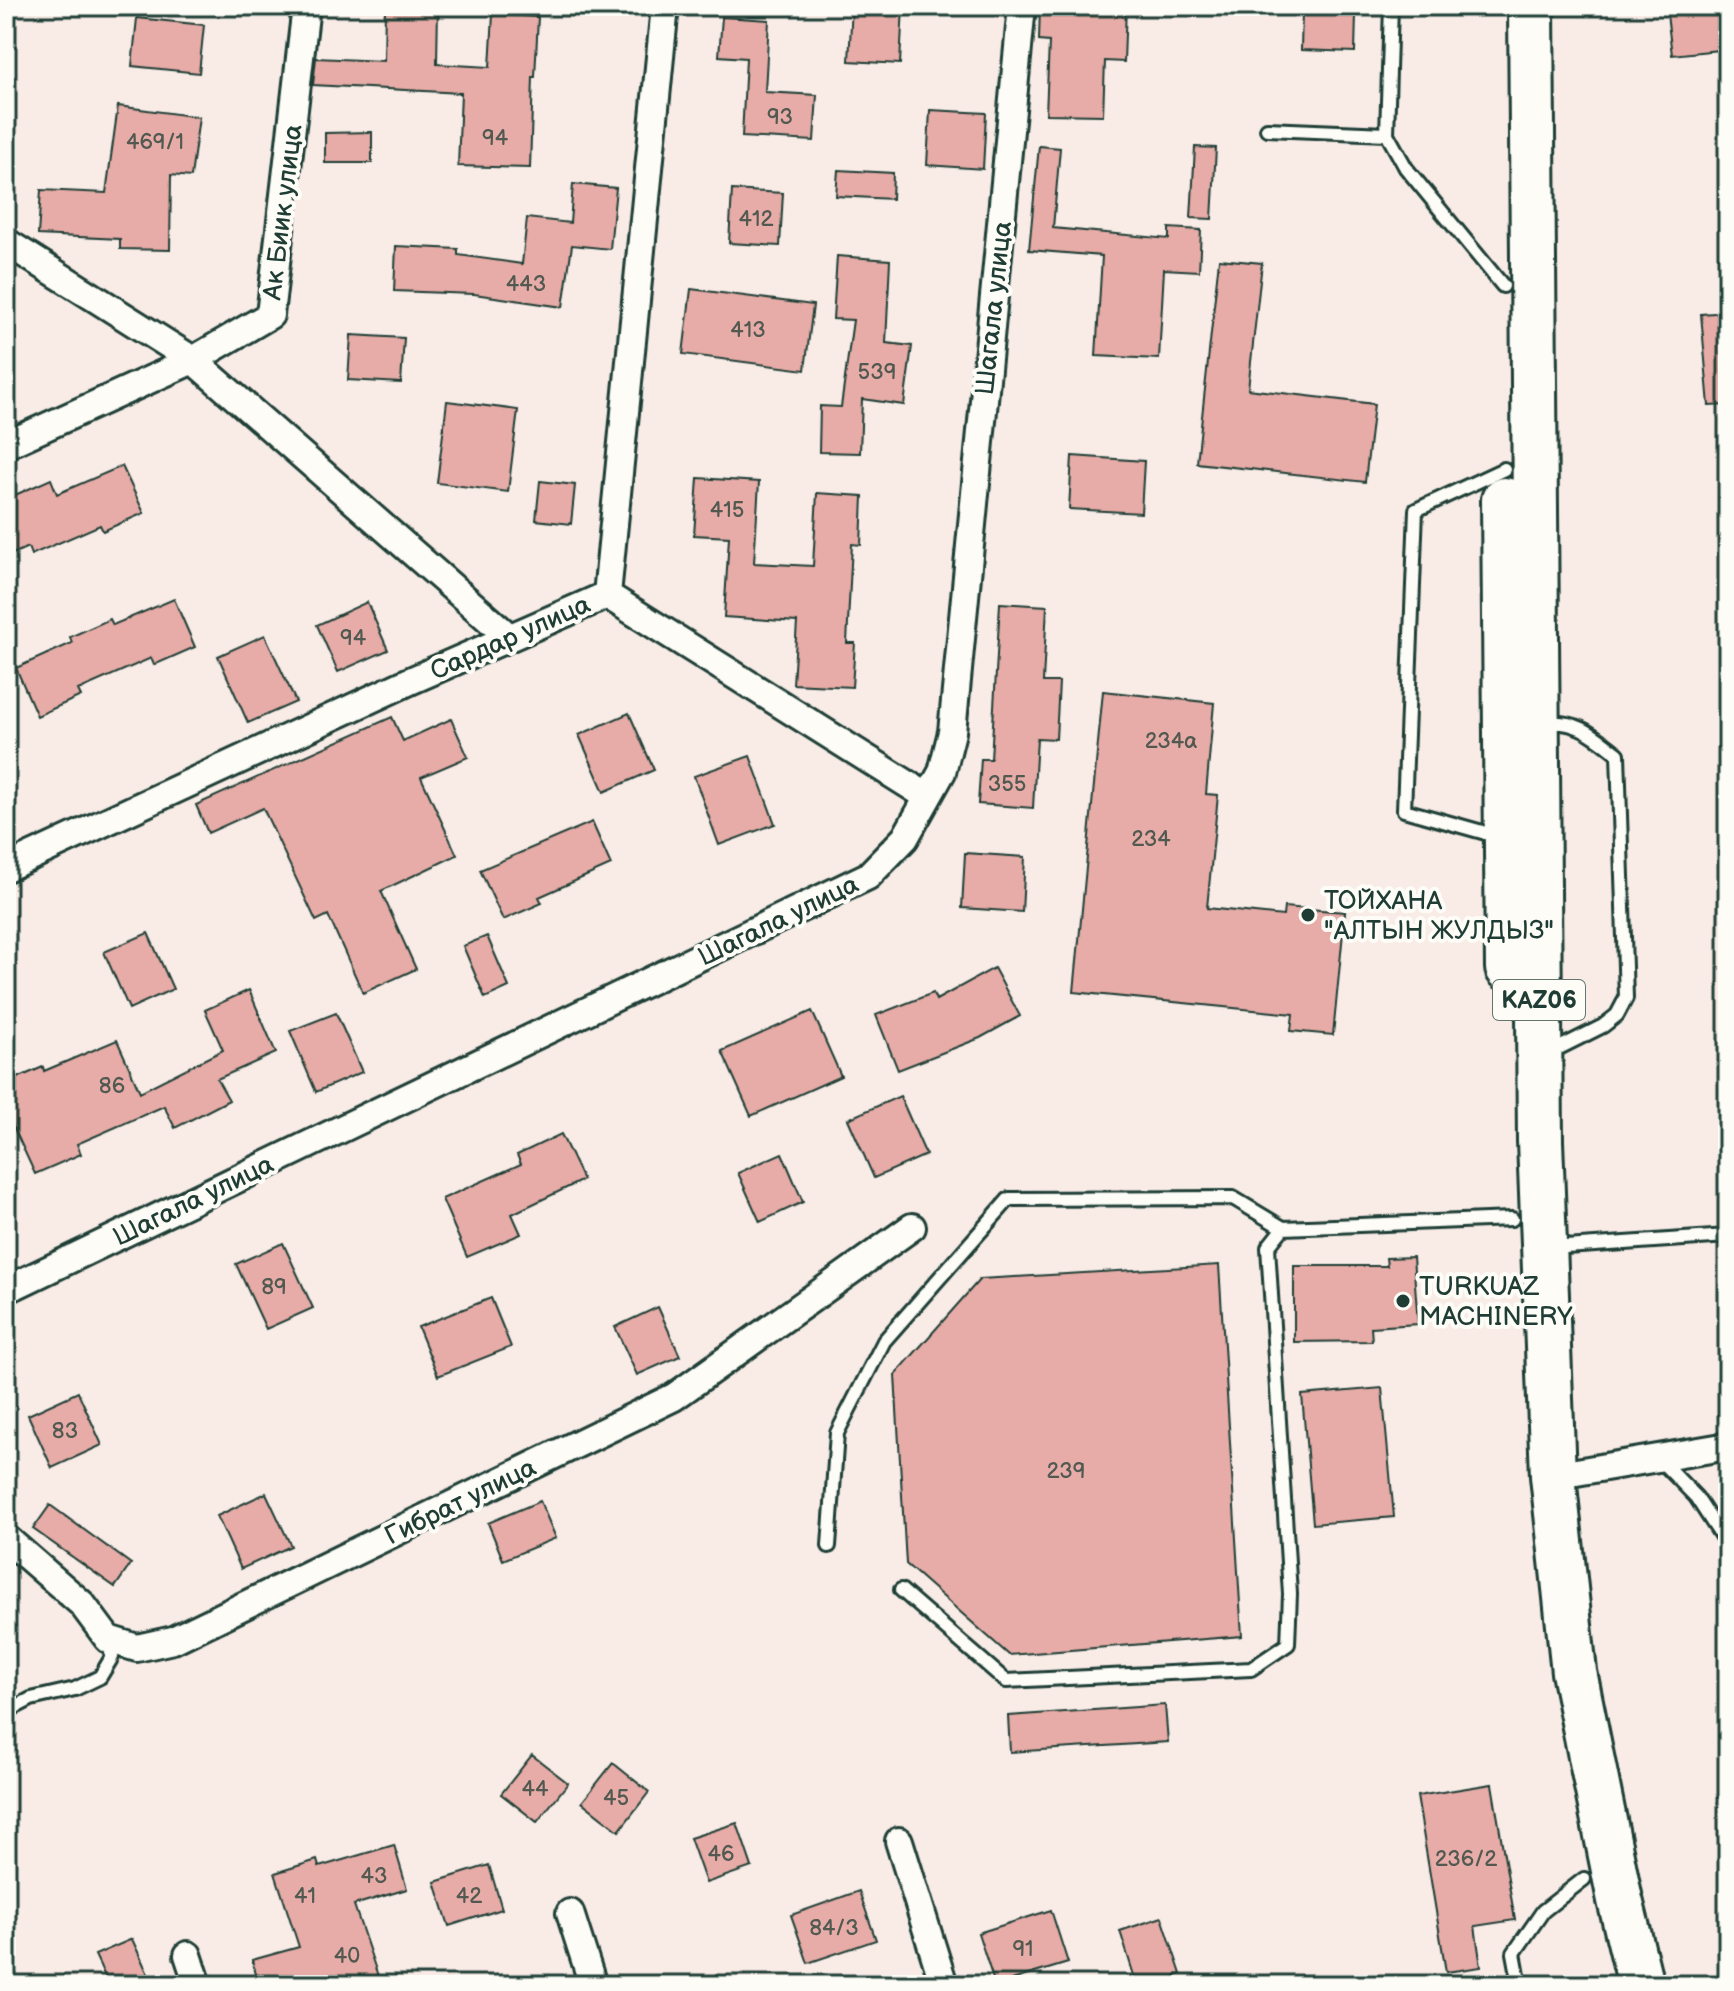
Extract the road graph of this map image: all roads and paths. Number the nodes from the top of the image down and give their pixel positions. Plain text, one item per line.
1 (306, 6) edge
2 (665, 6) edge
3 (1022, 6) edge
4 (1391, 6) edge
5 (1501, 6) edge
6 (1531, 6) edge
7 (1267, 129) dead end
8 (1387, 134) junction
9 (6, 242) edge
10 (1503, 286) junction
11 (193, 360) junction
12 (6, 445) edge
13 (1504, 469) junction
14 (607, 595) junction
15 (509, 637) junction
16 (1537, 726) junction
17 (928, 797) junction
18 (1507, 839) junction
19 (6, 868) edge
20 (1539, 1058) junction
21 (1512, 1219) junction
22 (912, 1227) dead end
23 (1283, 1228) junction
24 (1728, 1236) edge
25 (1544, 1248) junction
26 (6, 1290) edge
27 (1728, 1446) edge
28 (1657, 1458) junction
29 (1553, 1476) junction
30 (6, 1538) edge
31 (829, 1546) dead end
32 (1728, 1546) edge
33 (901, 1590) dead end
34 (108, 1639) junction
35 (6, 1712) edge
36 (899, 1841) dead end
37 (1584, 1879) junction
38 (570, 1913) dead end
39 (188, 1955) dead end
40 (198, 1985) edge
41 (593, 1985) edge
42 (944, 1985) edge
43 (1520, 1985) edge
44 (1609, 1985) edge
45 (1641, 1985) edge

1 - 11 street, Ак Биик улица
2 - 14 street, Сардар улица
3 - 17 street, Шагала улица
4 - 8 lane
5 - 10 highway, KАZ06
6 - 16 highway, KАZ06
7 - 8 lane
8 - 10 lane
9 - 11 street
10 - 13 highway, KАZ06
11 - 12 street, Ак Биик улица
11 - 15 street
13 - 18 highway, KАZ06
13 - 18 lane
14 - 15 street, Сардар улица
14 - 17 street
15 - 19 street, Сардар улица
16 - 20 highway, KАZ06
16 - 20 lane
17 - 26 street, Шагала улица
18 - 21 highway, KАZ06
20 - 25 highway, KАZ06
21 - 23 lane
21 - 37 highway, KАZ06
22 - 34 street, Гибрат улица
23 - 31 lane
23 - 33 lane
24 - 25 lane
25 - 29 highway, KАZ06
27 - 28 street
28 - 29 street
28 - 32 lane
29 - 45 highway, KАZ06
30 - 34 street
34 - 35 lane
36 - 42 street
37 - 43 lane
37 - 44 highway, KАZ06
38 - 41 street
39 - 40 street

